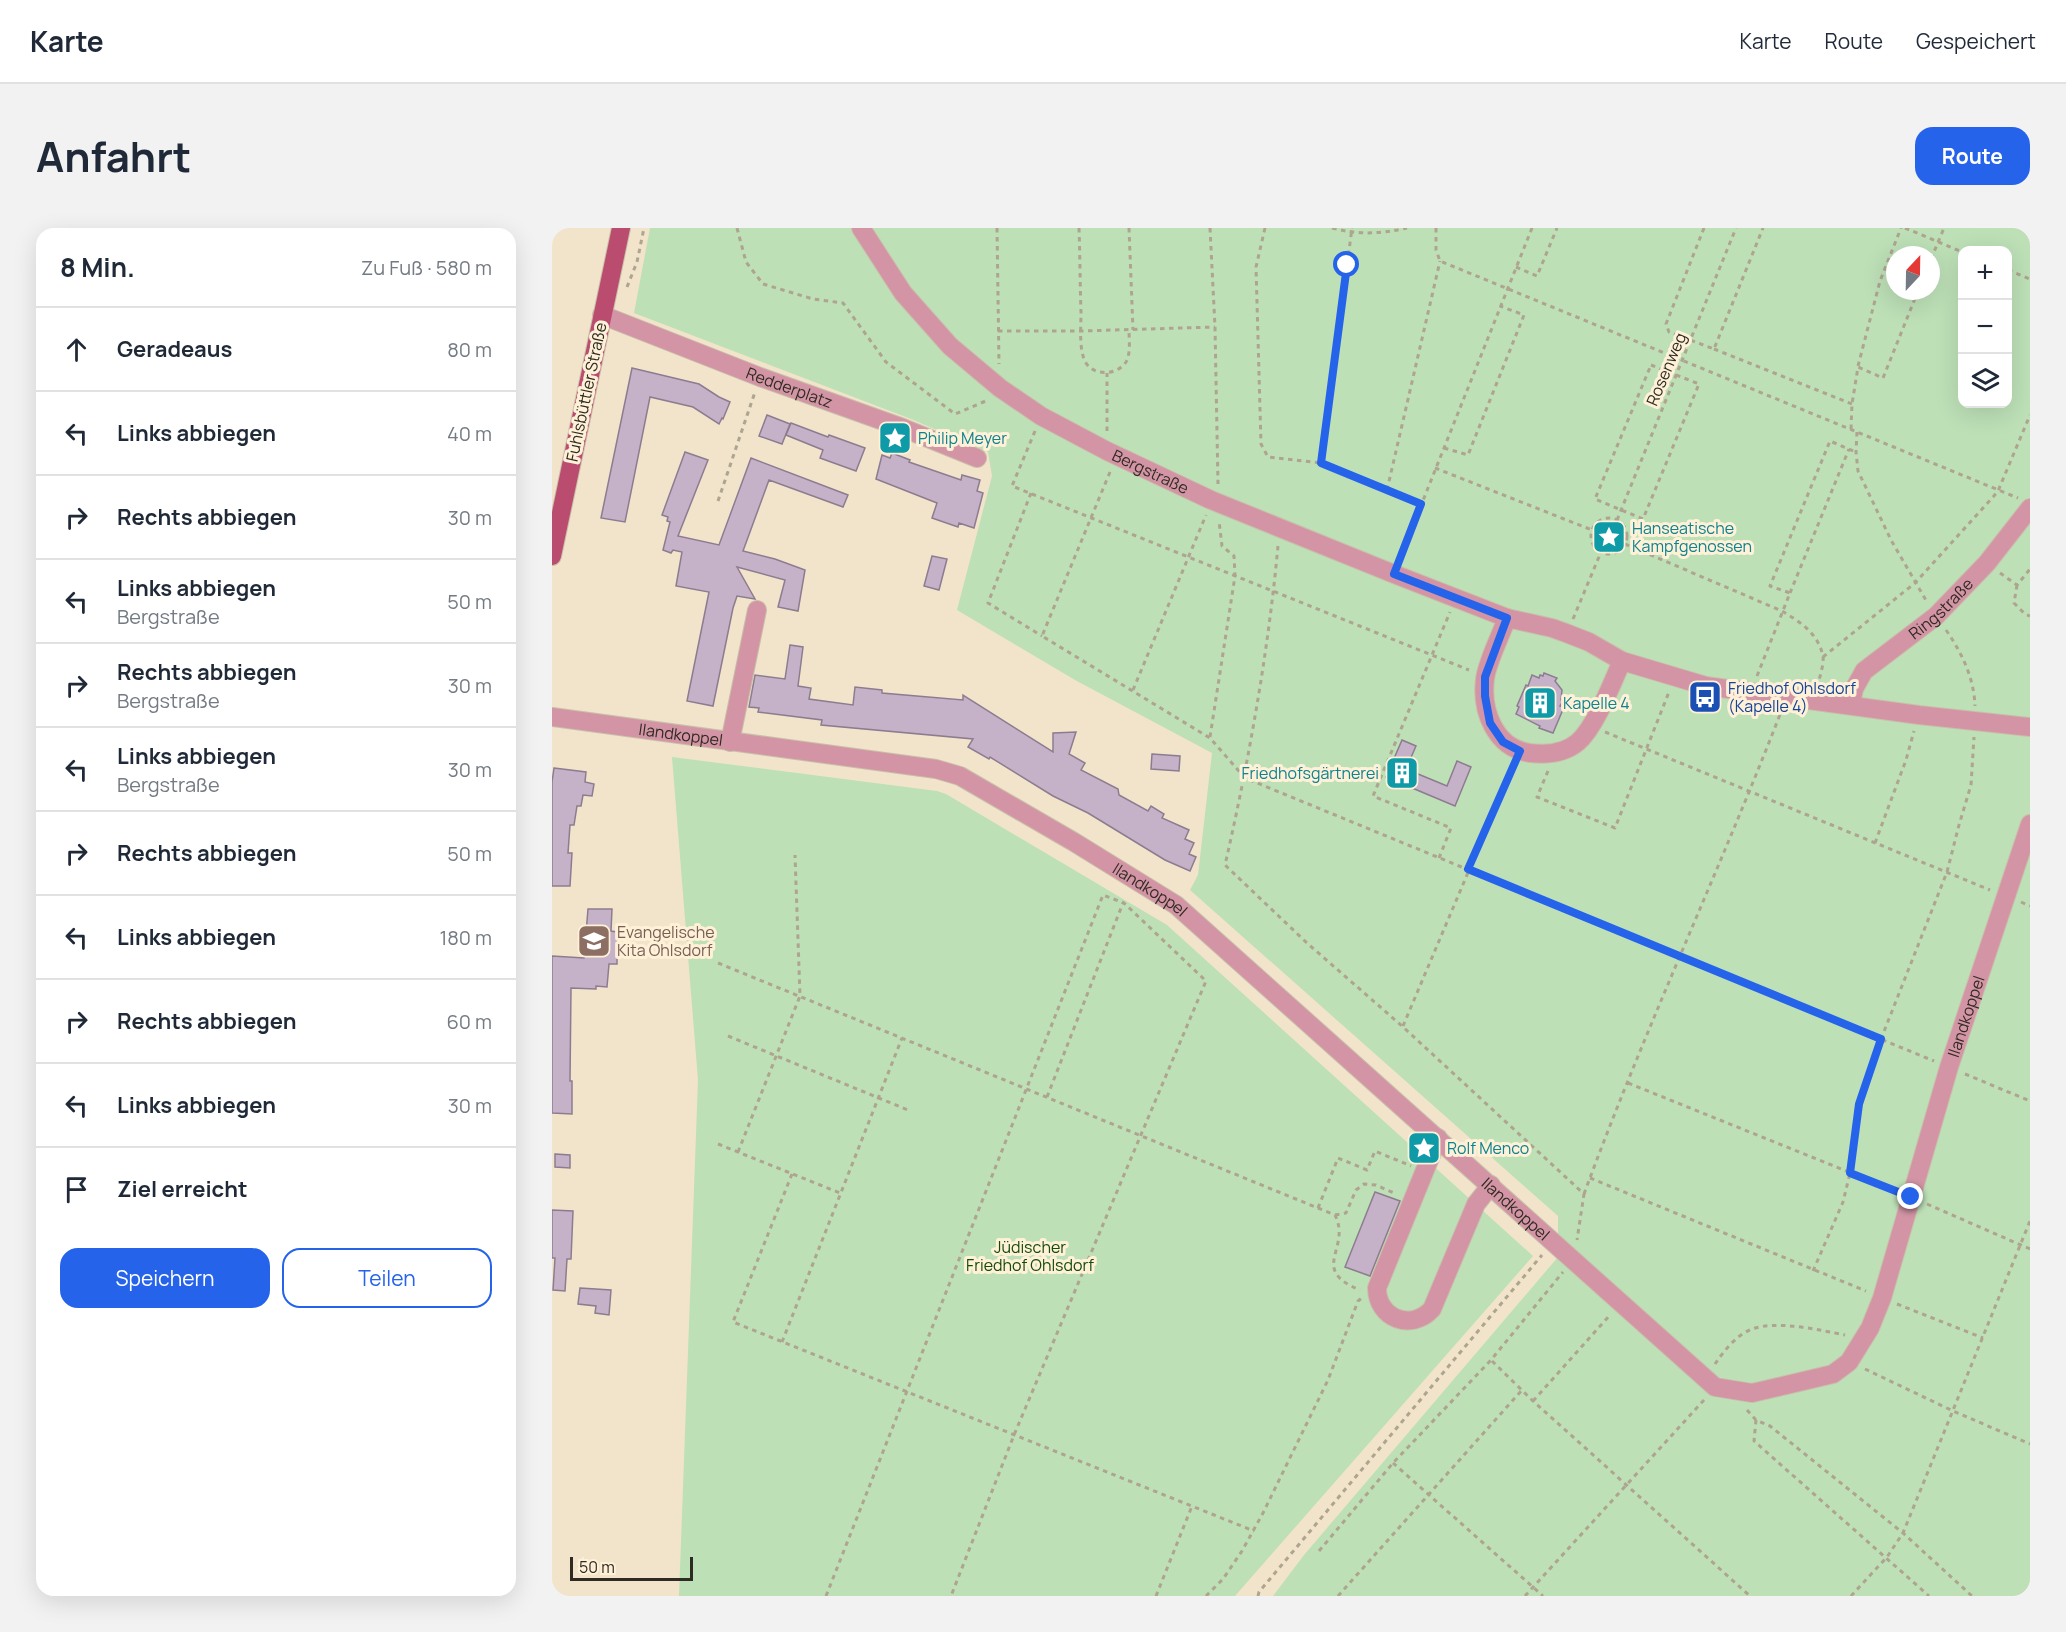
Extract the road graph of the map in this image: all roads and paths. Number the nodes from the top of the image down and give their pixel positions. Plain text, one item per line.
1 (621, 228) edge
2 (644, 228) edge
3 (737, 228) edge
4 (861, 228) edge
5 (997, 228) edge
6 (1079, 228) edge
7 (1129, 228) edge
8 (1210, 228) edge
9 (1265, 228) edge
10 (1332, 228) edge
11 (1352, 228) edge
12 (1407, 228) edge
13 (1436, 228) edge
14 (1532, 228) edge
15 (1557, 228) edge
16 (1704, 228) edge
17 (1736, 228) edge
18 (1763, 228) edge
19 (1903, 228) edge
20 (1944, 228) edge
21 (1351, 233) junction
22 (1938, 242) junction
23 (1936, 246) edge
24 (1958, 250) edge
25 (1440, 261) junction
26 (1516, 267) junction
27 (2012, 272) edge
28 (2030, 279) edge
29 (1507, 289) junction
30 (626, 290) dead end
31 (1914, 300) edge
32 (1500, 306) junction
33 (602, 315) junction
34 (1215, 327) junction
35 (1131, 330) junction
36 (998, 331) junction
37 (1081, 331) junction
38 (1691, 340) junction
39 (1714, 349) junction
40 (1683, 360) junction
41 (1858, 367) junction
42 (1107, 373) junction
43 (1677, 375) junction
44 (760, 377) junction
45 (996, 393) junction
46 (1852, 404) junction
47 (2030, 415) edge
48 (1041, 416) junction
49 (1851, 429) junction
50 (1857, 432) junction
51 (1443, 447) junction
52 (1849, 449) junction
53 (1856, 452) junction
54 (1111, 453) junction
55 (977, 458) dead end
56 (1321, 463) junction
57 (1435, 468) junction
58 (1388, 490) junction
59 (1998, 490) junction
60 (1031, 494) junction
61 (718, 501) dead end
62 (1215, 502) junction
63 (2025, 503) edge
64 (1421, 504) junction
65 (1621, 509) junction
66 (1092, 518) junction
67 (1617, 520) junction
68 (1280, 529) junction
69 (1592, 530) junction
70 (1625, 544) junction
71 (1601, 552) junction
72 (552, 556) edge
73 (1188, 557) junction
74 (1987, 563) junction
75 (2030, 569) edge
76 (1394, 574) junction
77 (1235, 576) junction
78 (1915, 583) junction
79 (2017, 585) junction
80 (1274, 592) junction
81 (1790, 594) junction
82 (1456, 598) junction
83 (757, 610) dead end
84 (1782, 611) junction
85 (1936, 616) junction
86 (2030, 616) edge
87 (1507, 618) junction
88 (1566, 633) junction
89 (1042, 636) junction
90 (1431, 655) junction
91 (1823, 657) junction
92 (1622, 661) junction
93 (1485, 677) junction
94 (1675, 677) junction
95 (1133, 690) junction
96 (1751, 692) junction
97 (1787, 696) junction
98 (1815, 701) junction
99 (1851, 704) junction
100 (1919, 715) junction
101 (552, 717) edge
102 (1975, 721) junction
103 (1589, 726) junction
104 (2030, 728) edge
105 (1210, 738) junction
106 (730, 742) junction
107 (1646, 749) junction
108 (1520, 751) junction
109 (1555, 752) junction
110 (1245, 777) junction
111 (1750, 792) junction
112 (2030, 824) edge
113 (1875, 843) junction
114 (795, 855) dead end
115 (1439, 858) junction
116 (1468, 869) junction
117 (1947, 872) junction
118 (2006, 896) junction
119 (1124, 903) junction
120 (2030, 906) edge
121 (1680, 957) junction
122 (718, 963) dead end
123 (800, 996) junction
124 (1402, 1026) junction
125 (728, 1036) dead end
126 (902, 1038) junction
127 (1881, 1039) junction
128 (776, 1057) junction
129 (1949, 1067) junction
130 (1628, 1083) junction
131 (1026, 1089) junction
132 (1047, 1097) junction
133 (878, 1098) junction
134 (2030, 1101) edge
135 (908, 1110) dead end
136 (1140, 1135) junction
137 (1438, 1138) junction
138 (718, 1144) dead end
139 (738, 1152) junction
140 (1423, 1171) junction
141 (1850, 1173) junction
142 (792, 1174) junction
143 (1590, 1178) junction
144 (1491, 1185) junction
145 (840, 1193) junction
146 (1584, 1194) junction
147 (1911, 1197) junction
148 (1412, 1201) junction
149 (1318, 1208) junction
150 (1335, 1215) junction
151 (2030, 1221) edge
152 (1552, 1242) junction
153 (2019, 1244) junction
154 (2030, 1249) edge
155 (1574, 1260) junction
156 (1813, 1271) junction
157 (1882, 1298) junction
158 (1622, 1303) junction
159 (1983, 1338) junction
160 (1863, 1340) junction
161 (782, 1342) junction
162 (1491, 1360) junction
163 (1849, 1362) junction
164 (1716, 1384) junction
165 (1522, 1390) junction
166 (907, 1392) junction
167 (1533, 1401) junction
168 (1953, 1411) junction
169 (1756, 1420) junction
170 (1014, 1435) junction
171 (2030, 1443) edge
172 (1393, 1463) junction
173 (1627, 1485) junction
174 (1428, 1495) junction
175 (1192, 1506) junction
176 (1254, 1531) junction
177 (1903, 1533) junction
178 (1319, 1551) dead end
179 (1887, 1557) junction
180 (1533, 1587) junction
181 (826, 1596) edge
182 (951, 1596) edge
183 (1156, 1596) edge
184 (1206, 1596) edge
185 (1258, 1596) edge
186 (1338, 1596) edge
187 (1525, 1596) edge
188 (1543, 1596) edge
189 (1750, 1596) edge
190 (1851, 1596) edge
191 (1929, 1596) edge
192 (1972, 1596) edge

1 - 33 main road, Fuhlsbüttler Straße
2 - 30 path
3 - 45 path
4 - 45 street, Bergstraße
5 - 36 path
6 - 37 path
7 - 35 path
8 - 34 path
9 - 56 path
10 - 21 path
11 - 21 path
12 - 21 path
13 - 25 path
14 - 26 path
15 - 26 path
16 - 38 path
17 - 38 path, Rosenweg
18 - 39 path
19 - 22 path
19 - 41 path
20 - 22 path
21 - 56 path
22 - 23 path
22 - 24 path
25 - 29 path
25 - 58 path
26 - 29 path
27 - 28 path
29 - 32 path
29 - 40 path
31 - 41 path
32 - 51 path
32 - 51 path
33 - 44 street, Redderplatz
33 - 72 main road, Fuhlsbüttler Straße
34 - 35 path
34 - 62 path
35 - 37 path
35 - 42 path
36 - 37 path
36 - 45 path
37 - 42 path
38 - 39 path
38 - 40 path, Rosenweg
39 - 46 path
40 - 43 path, Rosenweg
40 - 49 path
41 - 46 path
42 - 54 path
43 - 65 path, Rosenweg
43 - 65 path
43 - 65 path
44 - 55 street, Redderplatz
44 - 61 path
45 - 48 street, Bergstraße
46 - 49 path
47 - 59 path
48 - 54 street, Bergstraße
48 - 60 path
49 - 50 path
50 - 53 path
50 - 59 path
51 - 57 path
52 - 53 path
52 - 81 path
52 - 81 path
53 - 78 path
54 - 62 street, Bergstraße
54 - 66 path
56 - 58 path
57 - 64 path
57 - 69 path
58 - 64 path
59 - 63 path
59 - 78 path
60 - 66 path
60 - 89 path
62 - 68 street, Bergstraße
62 - 73 path
62 - 77 path
63 - 74 street, Ringstraße
64 - 76 path
65 - 67 path, Rosenweg
66 - 73 path
66 - 89 path
67 - 69 path
67 - 70 path
68 - 76 street, Bergstraße
68 - 80 path
69 - 71 path
70 - 71 path
70 - 84 path
71 - 88 path
73 - 77 path
73 - 95 path
74 - 79 path
74 - 85 street, Ringstraße
75 - 79 path
76 - 82 street, Bergstraße
77 - 80 path
77 - 105 path
78 - 85 path
78 - 91 path
79 - 86 path
80 - 90 path
80 - 110 path
81 - 84 path
82 - 87 street, Bergstraße
82 - 90 path
83 - 106 street
84 - 91 path
84 - 96 path
85 - 99 street, Ringstraße
85 - 102 path
87 - 88 street, Bergstraße
87 - 93 street
88 - 92 street, Bergstraße
89 - 95 path
90 - 93 path
90 - 115 path
91 - 98 path
92 - 94 street, Bergstraße
92 - 103 street
93 - 108 street
94 - 96 street, Bergstraße
94 - 107 path
95 - 105 path
96 - 97 street, Bergstraße
97 - 98 street, Bergstraße
97 - 111 path
98 - 99 street, Bergstraße
99 - 100 street, Bergstraße
100 - 102 street, Bergstraße
100 - 113 path
101 - 106 street, Ilandkoppel
102 - 104 street, Bergstraße
102 - 117 path
103 - 107 path
103 - 109 street
105 - 110 path
106 - 137 street, Ilandkoppel
107 - 109 path
107 - 111 path
108 - 109 street
108 - 116 path
110 - 115 path
110 - 124 path
111 - 113 path
111 - 121 path
112 - 118 street, Ilandkoppel
113 - 117 path
114 - 123 path
115 - 116 path
116 - 121 path
116 - 124 path
117 - 118 path
117 - 127 path
118 - 120 path
118 - 129 street, Ilandkoppel
119 - 131 path
119 - 132 path
119 - 136 path
121 - 127 path
121 - 130 path
122 - 123 path
123 - 126 path
123 - 128 path
124 - 146 path
125 - 128 path
126 - 131 path
126 - 133 path
127 - 129 path
127 - 141 path
128 - 133 path
128 - 139 path
129 - 134 path
129 - 147 street, Ilandkoppel
130 - 141 path
130 - 143 path
131 - 132 path
131 - 166 path
132 - 136 path
133 - 135 path
133 - 145 path
136 - 149 path
136 - 170 path
137 - 140 street
137 - 144 street, Ilandkoppel
138 - 139 path
139 - 142 path
140 - 148 street
140 - 149 path
141 - 147 path
141 - 156 path
142 - 145 path
142 - 161 path
143 - 146 path
143 - 156 path
144 - 148 street
144 - 152 street, Ilandkoppel
145 - 161 path
146 - 155 path
147 - 153 path
147 - 157 street, Ilandkoppel
148 - 150 path
149 - 150 path
150 - 176 path
151 - 153 path
152 - 155 street, Ilandkoppel
152 - 185 path
153 - 154 path
153 - 159 path
155 - 158 street, Ilandkoppel
155 - 162 path
156 - 157 path
157 - 159 path
157 - 160 street, Ilandkoppel
158 - 164 street, Ilandkoppel
158 - 167 path
159 - 168 path
160 - 163 street, Ilandkoppel
160 - 164 path
161 - 166 path
162 - 165 path
162 - 172 path
163 - 164 street, Ilandkoppel
163 - 168 path
164 - 169 path
164 - 173 path
165 - 167 path
165 - 174 path
166 - 170 path
166 - 181 path
167 - 173 path
168 - 171 path
168 - 177 path
169 - 177 path
169 - 179 path
170 - 175 path
170 - 182 path
172 - 174 path
172 - 178 path
173 - 180 path
173 - 189 path
174 - 180 path
174 - 186 path
175 - 176 path
175 - 183 path
176 - 184 path
177 - 179 path
177 - 192 path
179 - 190 path
179 - 191 path
180 - 187 path
180 - 188 path

